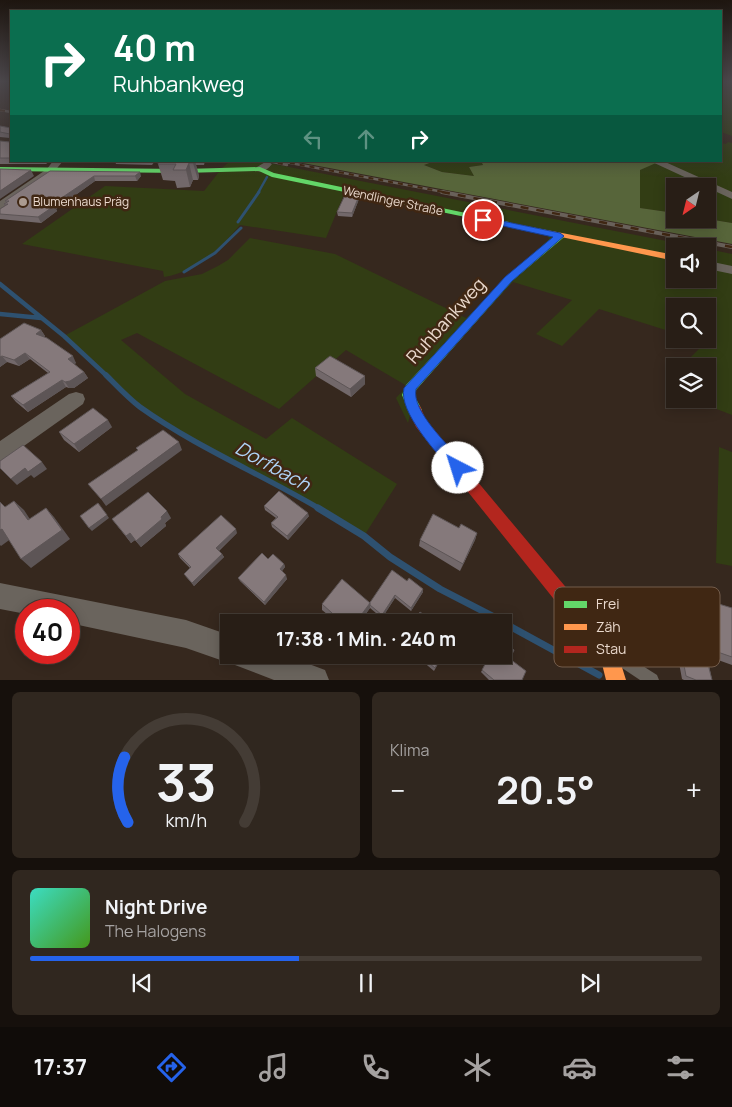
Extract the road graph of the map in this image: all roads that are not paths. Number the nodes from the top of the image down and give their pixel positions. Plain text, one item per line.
1 (57, 162) edge
2 (657, 162) edge
3 (0, 169) edge
4 (50, 171) junction
5 (732, 196) edge
6 (0, 206) edge
7 (560, 236) junction
8 (666, 256) edge
9 (716, 267) edge
10 (732, 270) edge
11 (76, 399) dead end
12 (0, 452) edge
13 (554, 587) edge
14 (0, 596) edge
15 (220, 646) edge
16 (270, 664) edge
17 (612, 667) edge
18 (633, 667) edge
19 (314, 680) edge
20 (616, 680) edge
21 (652, 680) edge

1 - 4 street
2 - 5 street
3 - 4 street
4 - 6 street
4 - 7 street, Wendlinger Straße
7 - 8 street, Wendlinger Straße
7 - 13 street, Ruhbankweg
9 - 10 street
11 - 12 street
14 - 15 street
16 - 19 street
17 - 20 street, Ruhbankweg
18 - 21 lane, Ruhbankweg

